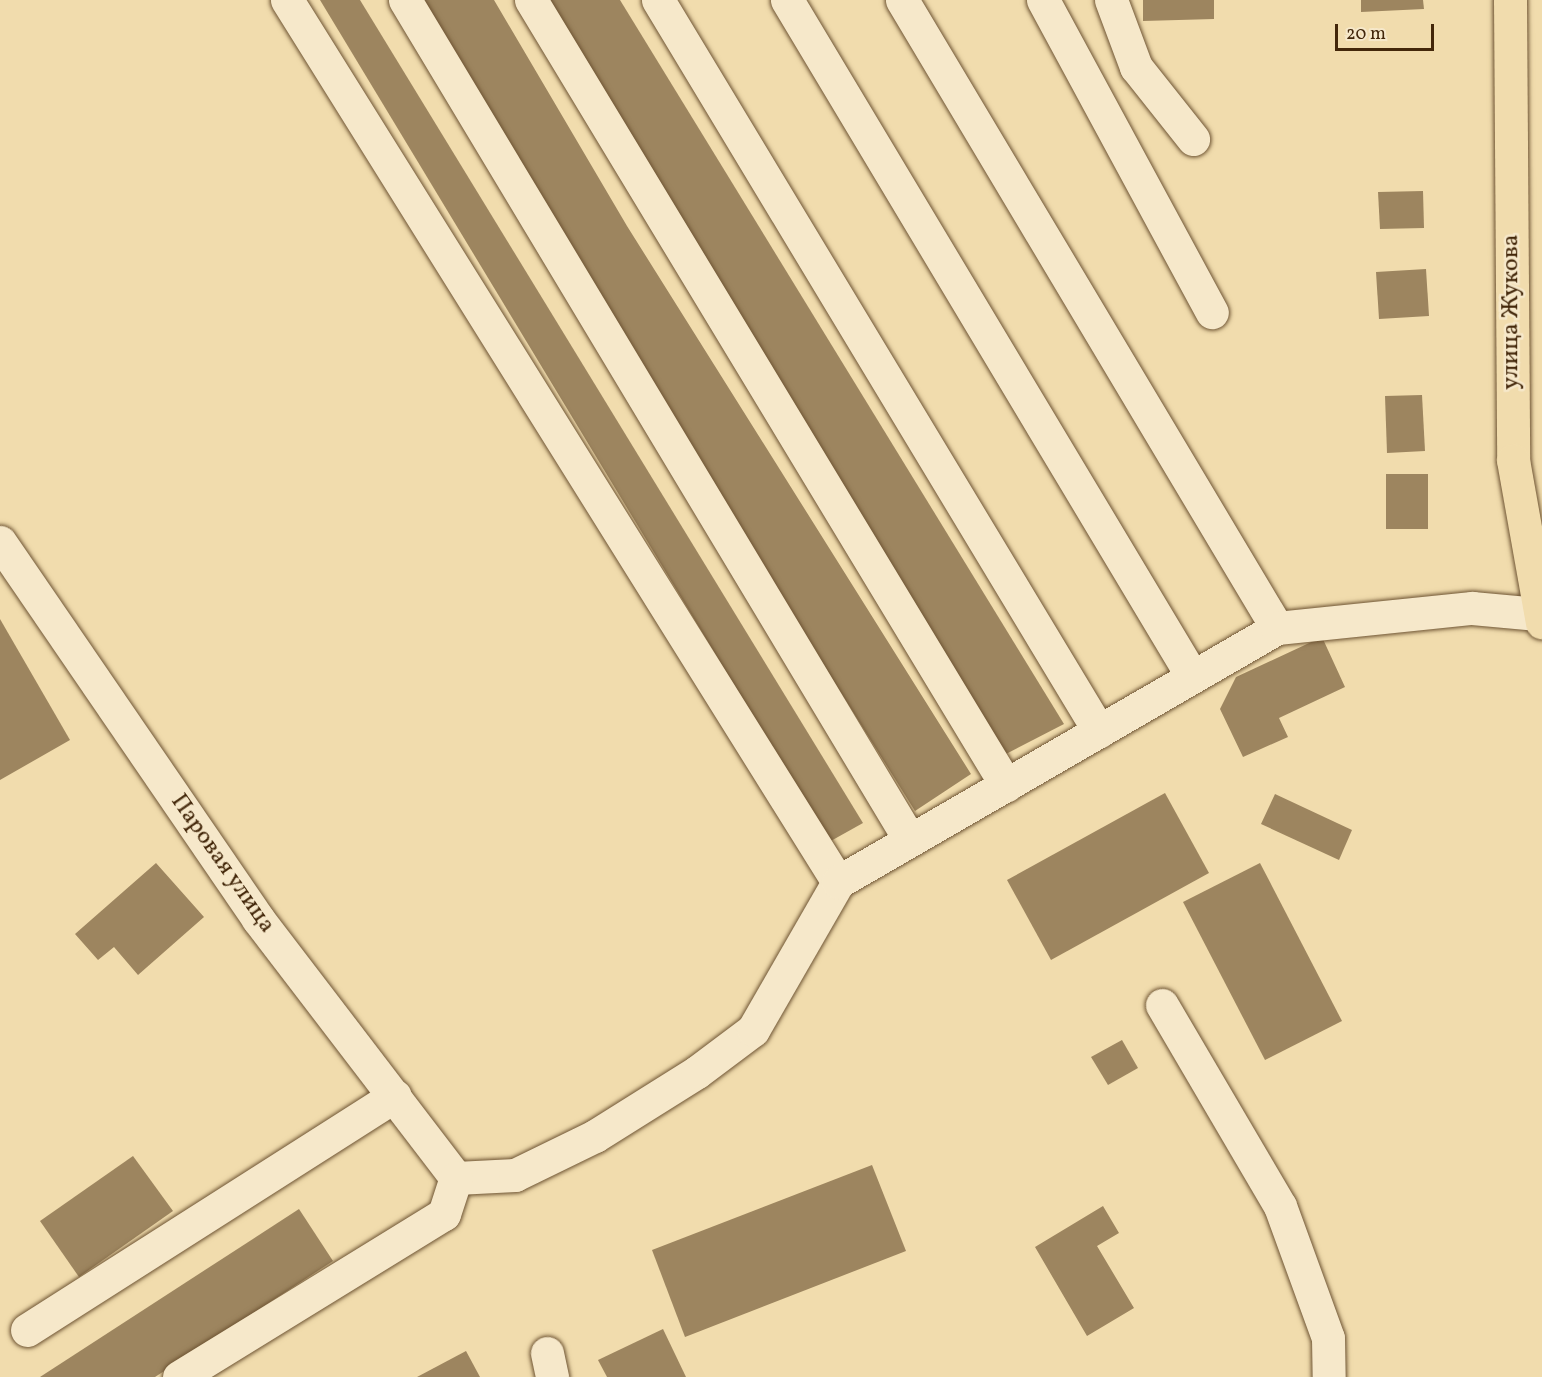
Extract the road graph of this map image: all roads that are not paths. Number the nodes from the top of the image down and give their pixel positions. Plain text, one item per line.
1 (288, 0) edge
2 (405, 0) edge
3 (531, 0) edge
4 (658, 0) edge
5 (787, 0) edge
6 (902, 0) edge
7 (1043, 0) edge
8 (1111, 0) edge
9 (1510, 0) edge
10 (1193, 139) dead end
11 (1212, 312) dead end
12 (0, 542) edge
13 (1540, 618) edge
14 (1277, 628) junction
15 (1192, 676) junction
16 (1099, 731) junction
17 (1006, 785) junction
18 (910, 840) junction
19 (838, 882) junction
20 (1162, 1005) dead end
21 (395, 1096) junction
22 (456, 1178) junction
23 (27, 1330) dead end
24 (179, 1377) edge
25 (1329, 1377) edge

1 - 19 street
2 - 18 street
3 - 17 street
4 - 16 street
5 - 15 street
6 - 14 street
7 - 11 street
8 - 10 street
9 - 13 main road, улица Жукова
12 - 21 street, Паровая улица
13 - 14 street
14 - 15 street
15 - 16 street
16 - 17 street
17 - 18 street
18 - 19 street
19 - 22 street
20 - 25 street
21 - 22 street, Паровая улица
21 - 23 street
22 - 24 street

